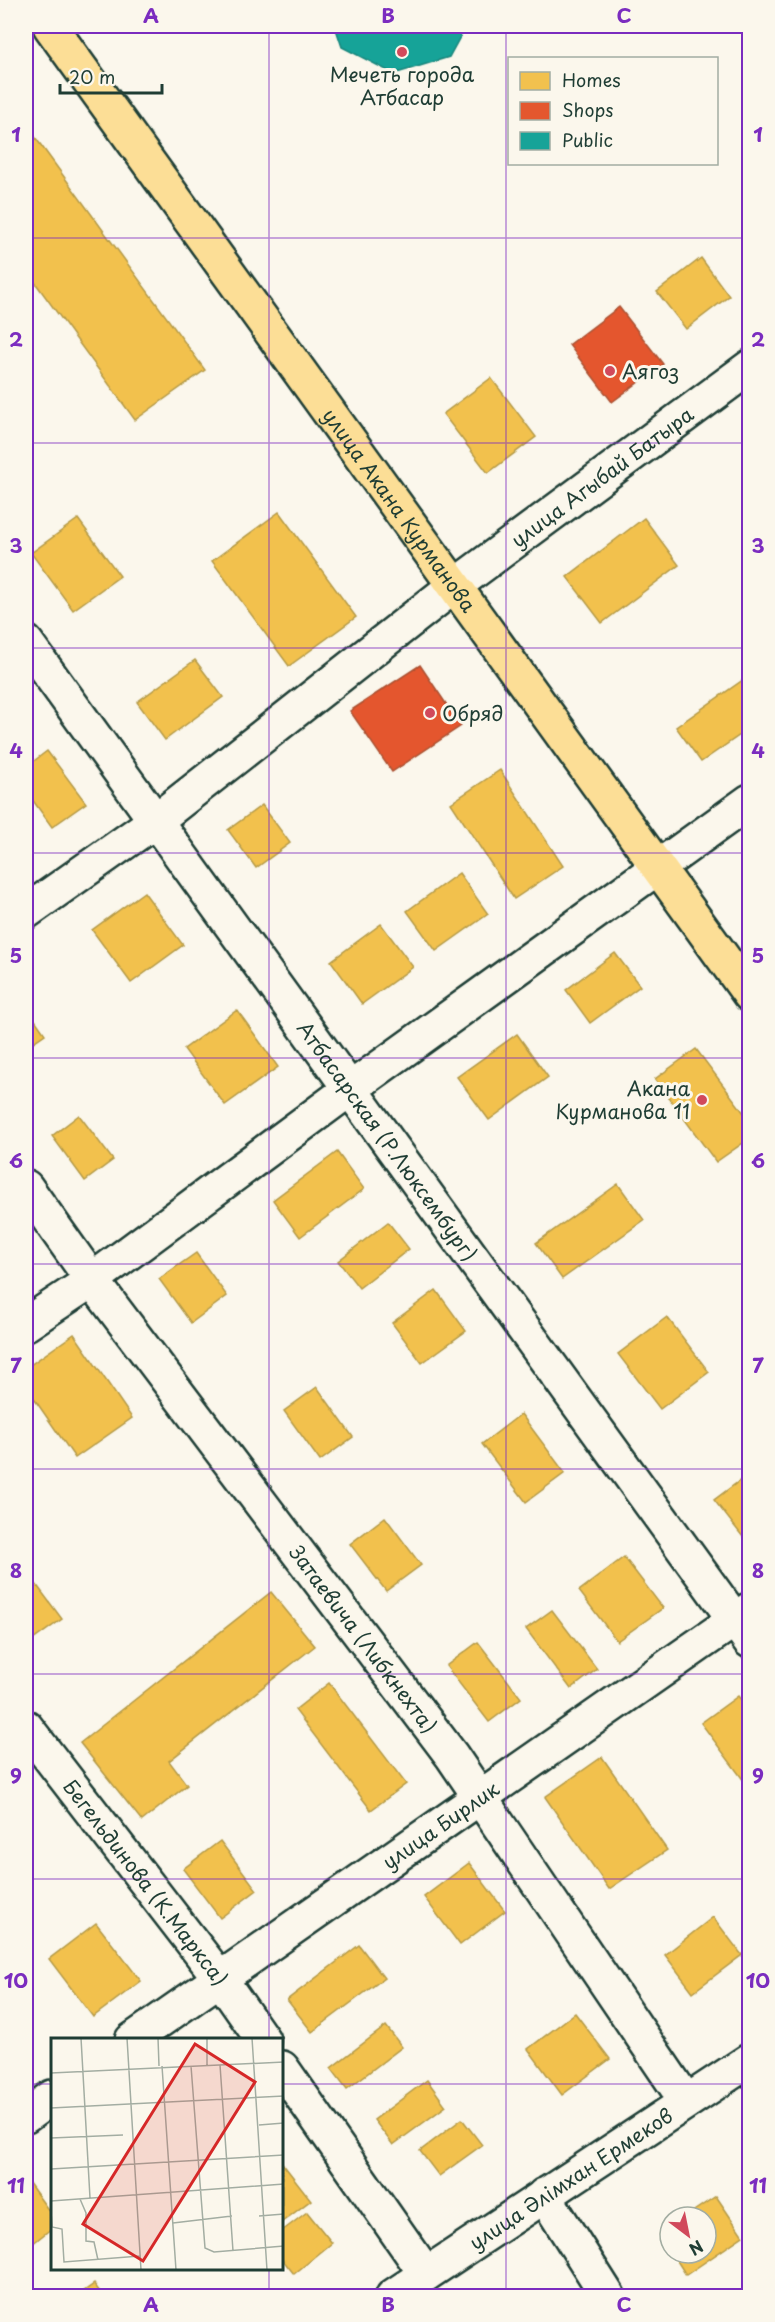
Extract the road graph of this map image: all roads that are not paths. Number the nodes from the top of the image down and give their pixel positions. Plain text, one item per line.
1 (57, 28) edge
2 (750, 367) edge
3 (453, 587) junction
4 (26, 642) edge
5 (750, 801) edge
6 (155, 821) junction
7 (657, 867) junction
8 (26, 912) edge
9 (750, 995) edge
10 (350, 1089) junction
11 (26, 1187) edge
12 (92, 1280) junction
13 (26, 1324) edge
14 (745, 1624) edge
15 (26, 1727) edge
16 (480, 1796) junction
17 (219, 1977) junction
18 (135, 2038) edge
19 (262, 2038) edge
20 (750, 2060) edge
21 (284, 2071) edge
22 (51, 2098) edge
23 (686, 2101) junction
24 (26, 2116) edge
25 (544, 2195) junction
26 (426, 2274) junction
27 (393, 2296) edge
28 (608, 2296) edge

1 - 3 main road, улица Акана Курманова
2 - 3 street, улица Агыбай Батыра
3 - 6 street, улица Агыбай Батыра
3 - 7 main road, улица Акана Курманова
4 - 6 street, Атбасарская (Р.Люксембург)
5 - 7 street
6 - 8 street, улица Агыбай Батыра
6 - 10 street, Атбасарская (Р.Люксембург)
7 - 9 main road, улица Акана Курманова
7 - 10 street
10 - 12 street
10 - 14 street, Атбасарская (Р.Люксембург)
11 - 12 street, Затаевича (Либкнехта)
12 - 13 street
12 - 16 street, Затаевича (Либкнехта)
14 - 16 street, улица Бирлик
15 - 17 street, Бегельдинова (К.Маркса)
16 - 17 street, улица Бирлик
16 - 23 street, Затаевича (Либкнехта)
17 - 18 street, улица Бирлик
17 - 19 street, Бегельдинова (К.Маркса)
20 - 23 street, улица Әлімхан Ермеков
21 - 26 street
22 - 24 street
23 - 25 street, улица Әлімхан Ермеков
25 - 26 street, улица Әлімхан Ермеков
25 - 28 street
26 - 27 street, улица Әлімхан Ермеков

